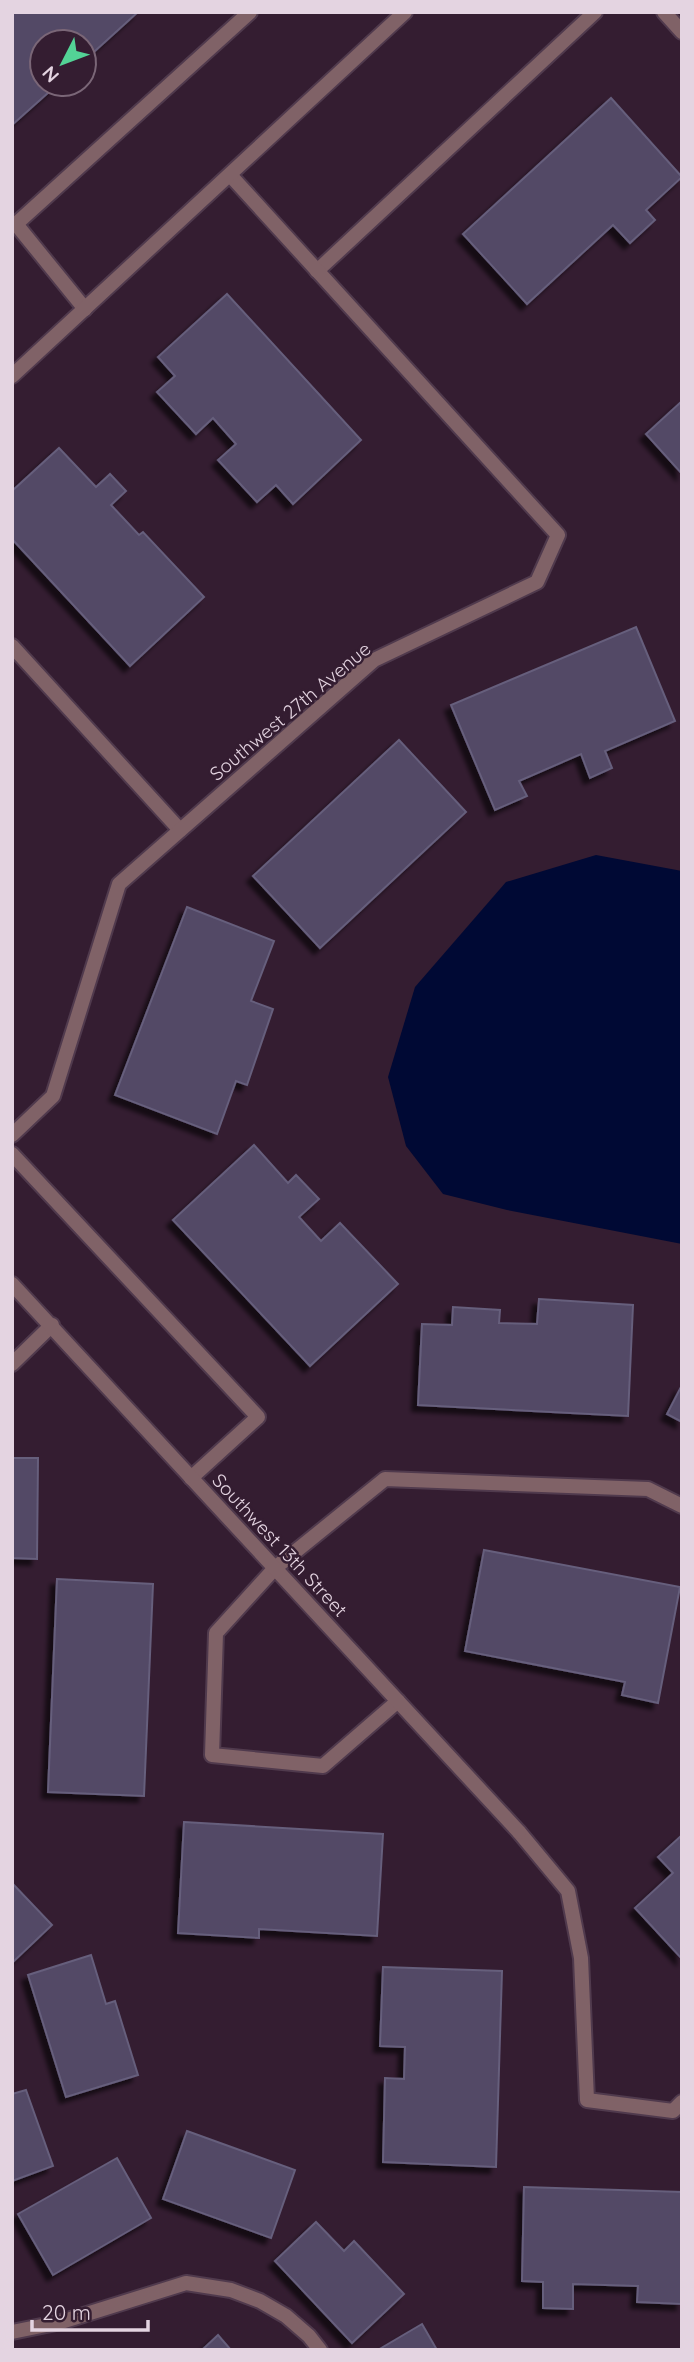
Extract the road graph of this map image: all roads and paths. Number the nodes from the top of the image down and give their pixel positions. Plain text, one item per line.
1 (250, 12) edge
2 (405, 12) edge
3 (596, 12) edge
4 (664, 12) edge
5 (682, 32) edge
6 (231, 176) junction
7 (317, 271) junction
8 (85, 309) junction
9 (12, 376) edge
10 (12, 646) edge
11 (180, 830) junction
12 (12, 1135) edge
13 (12, 1154) edge
14 (12, 1284) edge
15 (52, 1325) junction
16 (12, 1364) edge
17 (191, 1478) junction
18 (682, 1506) edge
19 (275, 1568) junction
20 (398, 1701) junction
21 (682, 2102) edge
22 (12, 2332) edge
23 (320, 2350) edge

1 - 8 street
2 - 6 street
3 - 7 street
4 - 5 street
6 - 7 street, Southwest 27th Avenue
6 - 8 street
7 - 11 street, Southwest 27th Avenue
8 - 9 street
10 - 11 street
11 - 12 street, Southwest 27th Avenue
13 - 17 street
14 - 15 street, Southwest 13th Street
15 - 16 street
15 - 17 street, Southwest 13th Street
17 - 19 street, Southwest 13th Street
18 - 19 street
19 - 20 street, Southwest 13th Street
19 - 20 street
20 - 21 street, Southwest 13th Street
22 - 23 street

